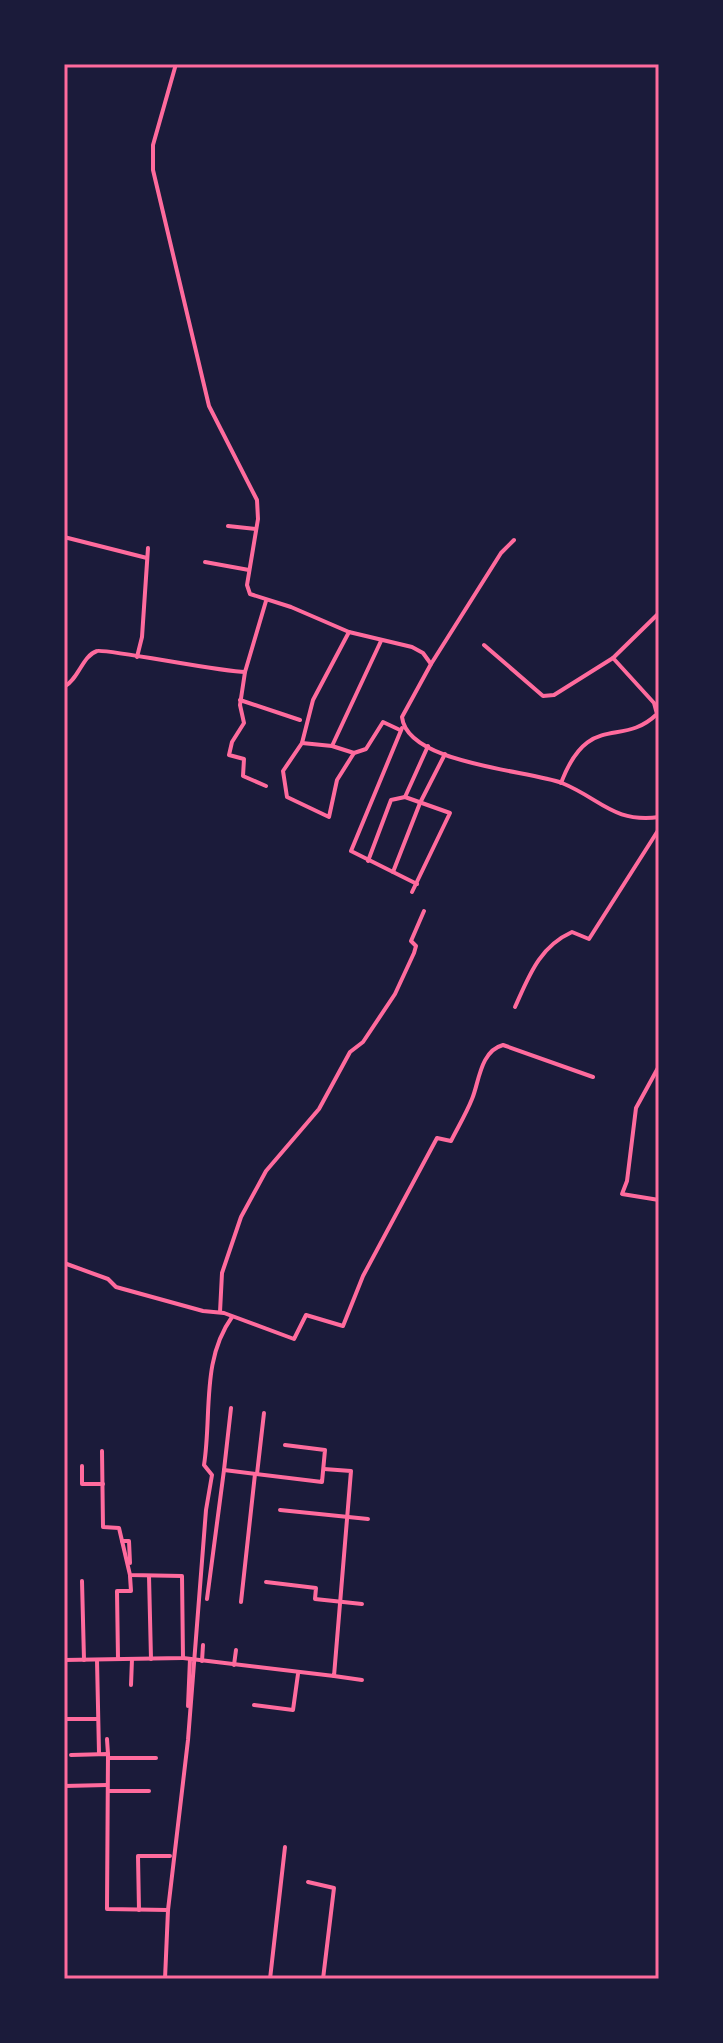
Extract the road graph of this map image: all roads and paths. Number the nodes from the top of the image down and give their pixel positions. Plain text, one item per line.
1 (176, 64) edge
2 (228, 526) dead end
3 (256, 529) junction
4 (64, 537) edge
5 (514, 540) dead end
6 (148, 548) dead end
7 (147, 558) junction
8 (205, 562) dead end
9 (249, 570) junction
10 (266, 601) junction
11 (659, 613) edge
12 (349, 632) junction
13 (381, 641) junction
14 (484, 645) dead end
15 (137, 657) junction
16 (613, 658) junction
17 (431, 664) junction
18 (245, 672) junction
19 (64, 687) edge
20 (240, 700) junction
21 (658, 714) edge
22 (300, 720) dead end
23 (402, 728) junction
24 (302, 743) junction
25 (332, 746) junction
26 (428, 746) junction
27 (354, 753) junction
28 (445, 754) junction
29 (561, 783) junction
30 (266, 786) dead end
31 (405, 797) junction
32 (420, 803) junction
33 (659, 817) edge
34 (659, 829) edge
35 (368, 861) junction
36 (393, 872) junction
37 (417, 884) junction
38 (412, 892) dead end
39 (424, 911) dead end
40 (515, 1007) dead end
41 (659, 1066) edge
42 (593, 1077) dead end
43 (659, 1200) edge
44 (64, 1263) edge
45 (220, 1312) junction
46 (232, 1317) junction
47 (231, 1408) dead end
48 (264, 1413) dead end
49 (285, 1445) dead end
50 (102, 1451) dead end
51 (82, 1466) dead end
52 (324, 1469) junction
53 (224, 1470) junction
54 (256, 1474) junction
55 (103, 1484) junction
56 (280, 1510) dead end
57 (347, 1517) junction
58 (368, 1519) dead end
59 (130, 1575) junction
60 (149, 1576) junction
61 (82, 1581) dead end
62 (266, 1582) dead end
63 (207, 1599) dead end
64 (339, 1601) junction
65 (241, 1602) dead end
66 (362, 1604) dead end
67 (203, 1645) dead end
68 (236, 1650) dead end
69 (118, 1659) junction
70 (132, 1659) junction
71 (151, 1659) junction
72 (189, 1659) junction
73 (64, 1660) edge
74 (84, 1660) junction
75 (97, 1660) junction
76 (202, 1661) junction
77 (234, 1665) junction
78 (298, 1674) junction
79 (334, 1676) junction
80 (362, 1680) dead end
81 (131, 1685) dead end
82 (254, 1705) dead end
83 (188, 1706) dead end
84 (64, 1719) edge
85 (98, 1719) junction
86 (107, 1739) dead end
87 (99, 1754) junction
88 (71, 1755) dead end
89 (108, 1756) junction
90 (156, 1758) dead end
91 (107, 1785) junction
92 (64, 1786) edge
93 (107, 1791) junction
94 (149, 1791) dead end
95 (285, 1847) dead end
96 (170, 1856) dead end
97 (308, 1882) dead end
98 (139, 1910) junction
99 (168, 1910) junction
100 (165, 1979) edge
101 (270, 1979) edge
102 (323, 1979) edge

1 - 3 street
2 - 3 street
3 - 9 street
4 - 7 street
5 - 17 street
6 - 7 street
7 - 15 street
8 - 9 street
9 - 10 street
10 - 12 street
10 - 18 street
11 - 16 street
12 - 13 street
12 - 24 street
13 - 17 street
13 - 25 street
14 - 16 street
15 - 18 street
15 - 19 street
16 - 21 street
17 - 23 street
18 - 20 street
20 - 22 street
20 - 30 street
21 - 29 street
23 - 26 street
23 - 27 street
23 - 35 street
24 - 25 street
24 - 27 street
25 - 27 street
26 - 28 street
26 - 31 street
28 - 29 street
28 - 32 street
29 - 33 street
31 - 32 street
31 - 35 street
32 - 36 street
32 - 37 street
34 - 40 street
35 - 36 street
36 - 37 street
37 - 38 street
39 - 45 street
41 - 43 street
42 - 46 street
44 - 45 street
45 - 46 street
46 - 72 street
47 - 53 street
48 - 54 street
49 - 52 street
50 - 55 street
51 - 55 street
52 - 54 street
52 - 57 street
53 - 54 street
53 - 63 street
54 - 65 street
55 - 59 street
56 - 57 street
57 - 58 street
57 - 64 street
59 - 60 street
59 - 69 street
60 - 71 street
60 - 72 street
61 - 74 street
62 - 64 street
64 - 66 street
64 - 79 street
67 - 76 street
68 - 77 street
69 - 70 street
69 - 75 street
70 - 71 street
70 - 81 street
71 - 72 street
72 - 76 street
72 - 83 street
72 - 99 street
73 - 74 street
74 - 75 street
75 - 85 street
76 - 77 street
77 - 78 street
78 - 79 street
78 - 82 street
79 - 80 street
84 - 85 street
85 - 87 street
86 - 89 street
87 - 88 street
87 - 89 street
89 - 90 street
89 - 91 street
91 - 92 street
91 - 93 street
93 - 94 street
93 - 98 street
95 - 101 street
96 - 98 street
97 - 102 street
98 - 99 street
99 - 100 street

